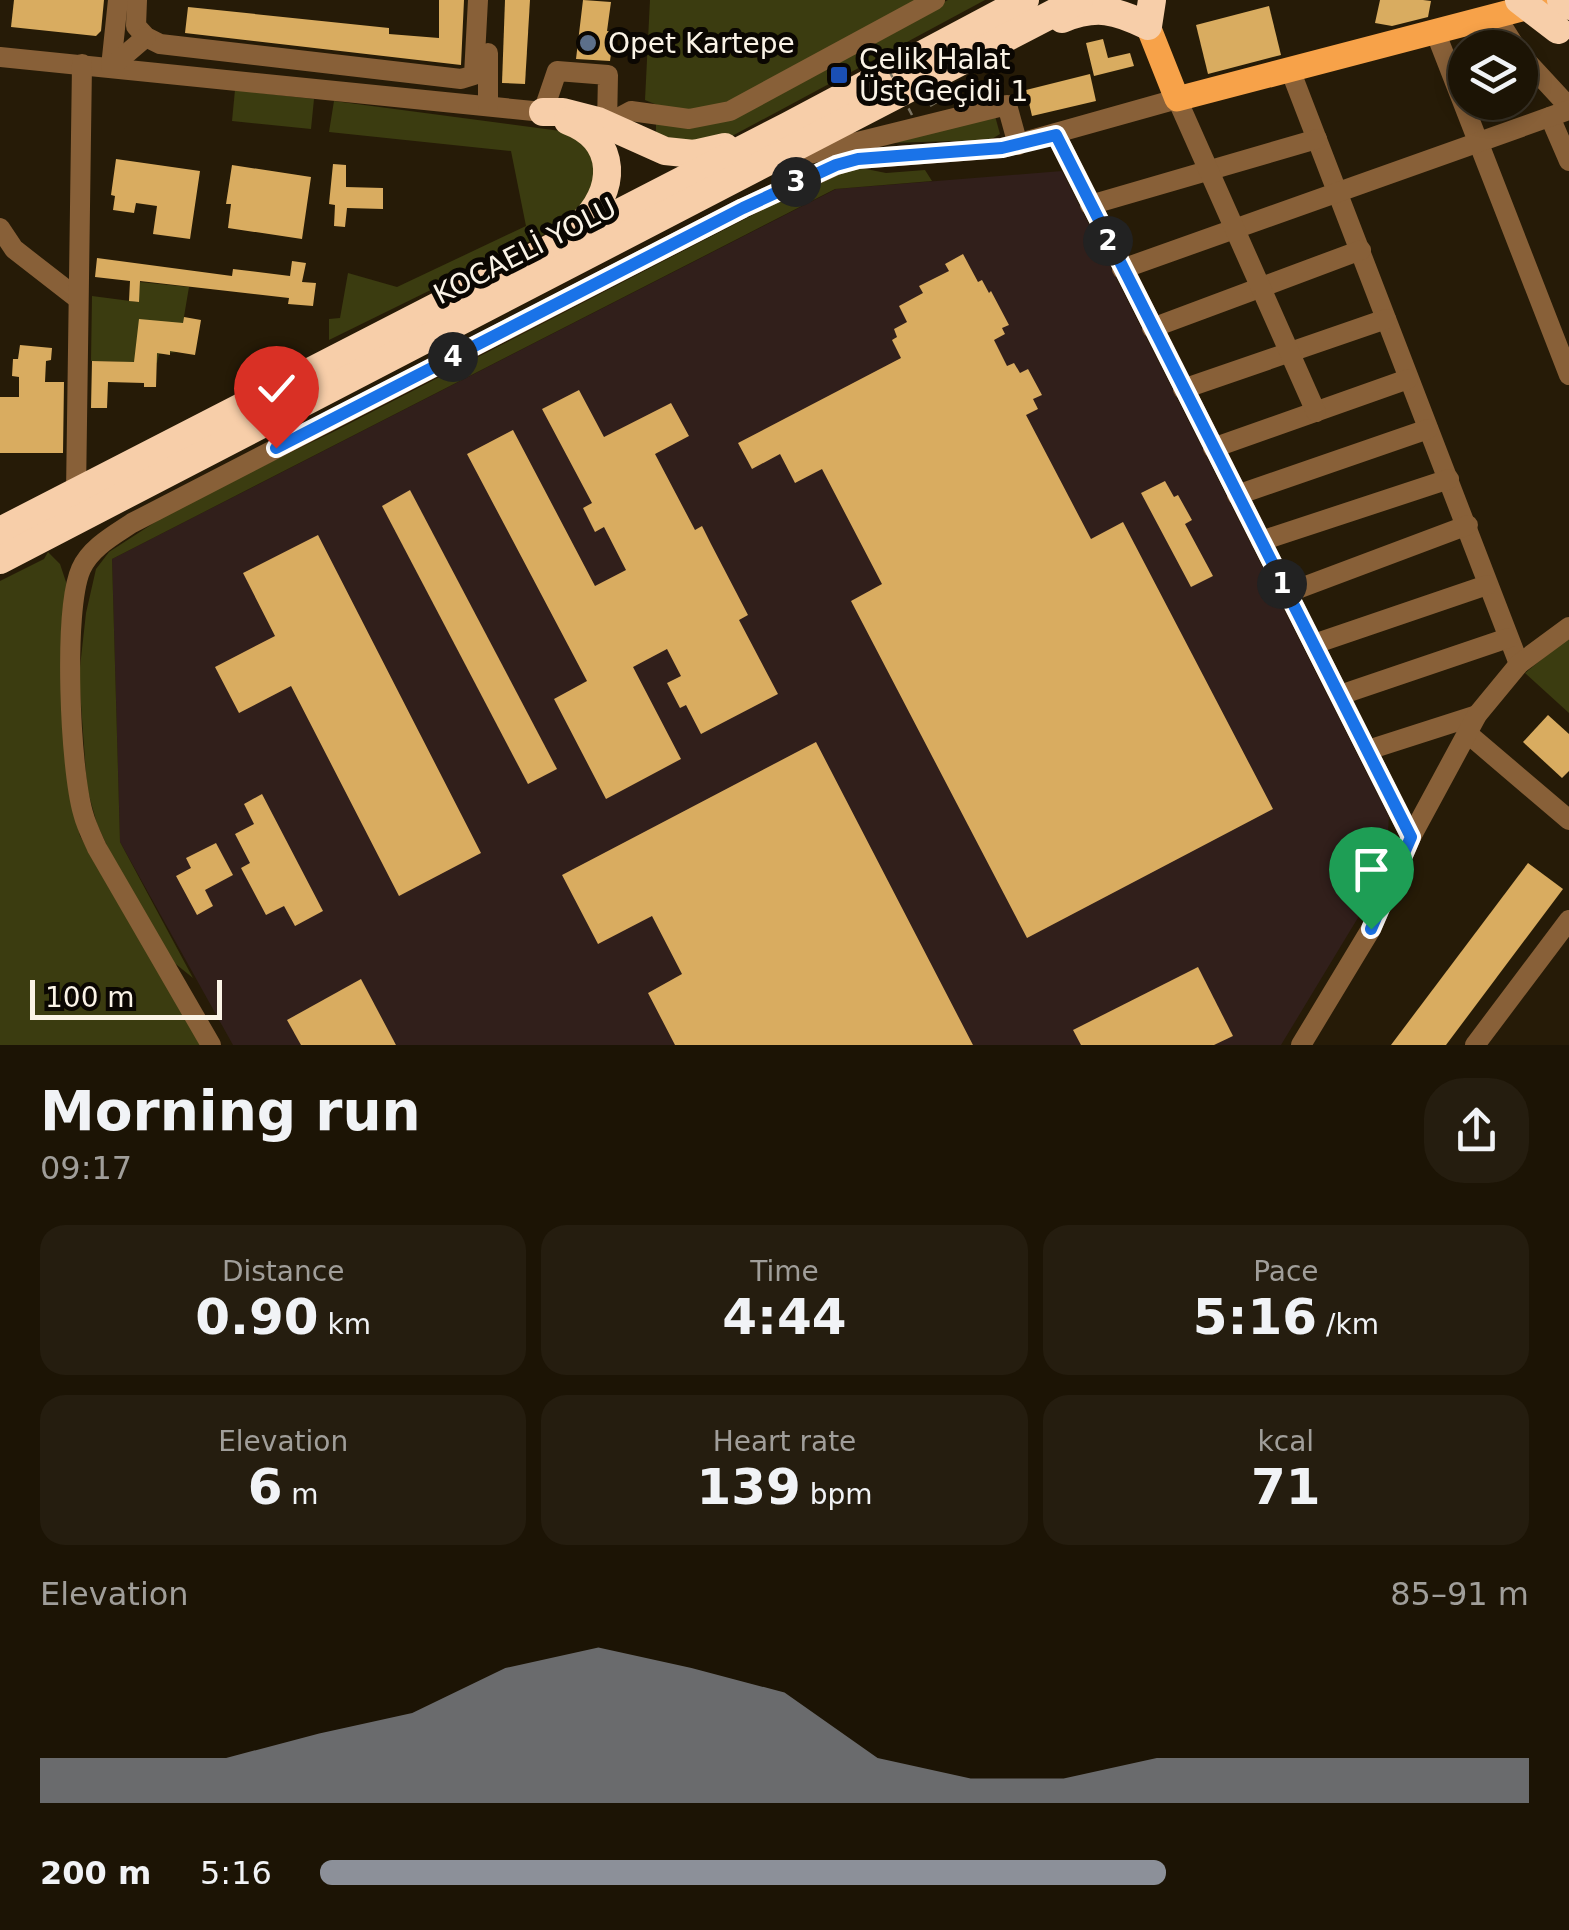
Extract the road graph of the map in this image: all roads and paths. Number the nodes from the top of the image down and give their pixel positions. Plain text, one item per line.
1 (118, 0) edge
2 (137, 0) edge
3 (478, 0) edge
4 (489, 0) edge
5 (935, 0) edge
6 (1026, 0) edge
7 (1079, 0) edge
8 (1559, 0) edge
9 (1507, 8) edge
10 (1150, 13) edge
11 (1565, 24) edge
12 (1435, 32) junction
13 (146, 37) junction
14 (881, 55) dead end
15 (0, 57) edge
16 (968, 58) junction
17 (82, 64) junction
18 (112, 66) junction
19 (1291, 72) junction
20 (1538, 78) edge
21 (1177, 99) junction
22 (488, 106) junction
23 (1563, 111) edge
24 (543, 112) junction
25 (912, 116) dead end
26 (788, 126) junction
27 (610, 127) junction
28 (1056, 135) junction
29 (1317, 139) junction
30 (1018, 145) junction
31 (1478, 145) junction
32 (1569, 161) edge
33 (768, 164) junction
34 (1208, 170) junction
35 (1338, 194) junction
36 (1090, 206) junction
37 (1234, 228) junction
38 (3, 240) edge
39 (561, 242) junction
40 (1360, 250) junction
41 (1122, 269) junction
42 (1262, 286) junction
43 (78, 298) junction
44 (1386, 318) junction
45 (1152, 328) junction
46 (1290, 351) junction
47 (1569, 375) edge
48 (1408, 379) junction
49 (1183, 390) junction
50 (1316, 412) junction
51 (1428, 429) junction
52 (1213, 448) junction
53 (1449, 479) junction
54 (76, 493) junction
55 (1237, 495) junction
56 (1468, 525) junction
57 (0, 531) edge
58 (1261, 541) junction
59 (0, 560) edge
60 (1488, 585) junction
61 (1287, 593) junction
62 (1569, 627) edge
63 (1508, 638) junction
64 (1314, 644) junction
65 (1519, 664) junction
66 (1340, 695) junction
67 (1472, 724) junction
68 (1368, 750) junction
69 (1569, 820) edge
70 (1411, 837) junction
71 (1569, 920) edge
72 (212, 1045) edge
73 (1301, 1045) edge
74 (1474, 1045) edge

1 - 18 street
2 - 13 street
3 - 13 street
4 - 22 street
5 - 27 street
6 - 26 highway
7 - 16 highway, KOCAELİ YOLU
8 - 9 main road
8 - 11 highway
9 - 11 highway, bridge
9 - 12 main road
10 - 16 highway
10 - 21 main road
12 - 19 main road
12 - 31 street
13 - 18 street
14 - 25 path, bridge
15 - 17 street
16 - 33 highway, KOCAELİ YOLU
17 - 18 street
17 - 43 street
18 - 22 street
19 - 21 main road
19 - 29 street
20 - 23 street
21 - 28 street
21 - 34 street
22 - 24 street
23 - 31 street
23 - 32 street
24 - 27 highway
24 - 27 street
24 - 39 highway
26 - 27 highway
26 - 39 highway
28 - 30 street
28 - 36 street
29 - 34 street
29 - 35 street
30 - 33 street
30 - 72 street
31 - 35 street
31 - 47 street
33 - 59 highway, KOCAELİ YOLU
34 - 36 street
34 - 37 street
35 - 37 street
35 - 40 street
36 - 41 street
37 - 41 street
37 - 42 street
38 - 43 street
39 - 54 highway
40 - 42 street
40 - 44 street
41 - 45 street
42 - 45 street
42 - 46 street
43 - 54 street
44 - 46 street
44 - 48 street
45 - 49 street
46 - 49 street
46 - 50 street
48 - 50 street
48 - 51 street
49 - 52 street
50 - 52 street
51 - 53 street
51 - 55 street
52 - 55 street
53 - 56 street
53 - 58 street
54 - 57 highway
55 - 58 street
56 - 60 street
56 - 61 street
58 - 61 street
60 - 63 street
60 - 64 street
61 - 64 street
62 - 65 street
63 - 65 street
63 - 66 street
64 - 66 street
65 - 67 street
66 - 68 street
67 - 68 street
67 - 69 street
67 - 70 street
68 - 70 street
70 - 73 street
71 - 74 street

